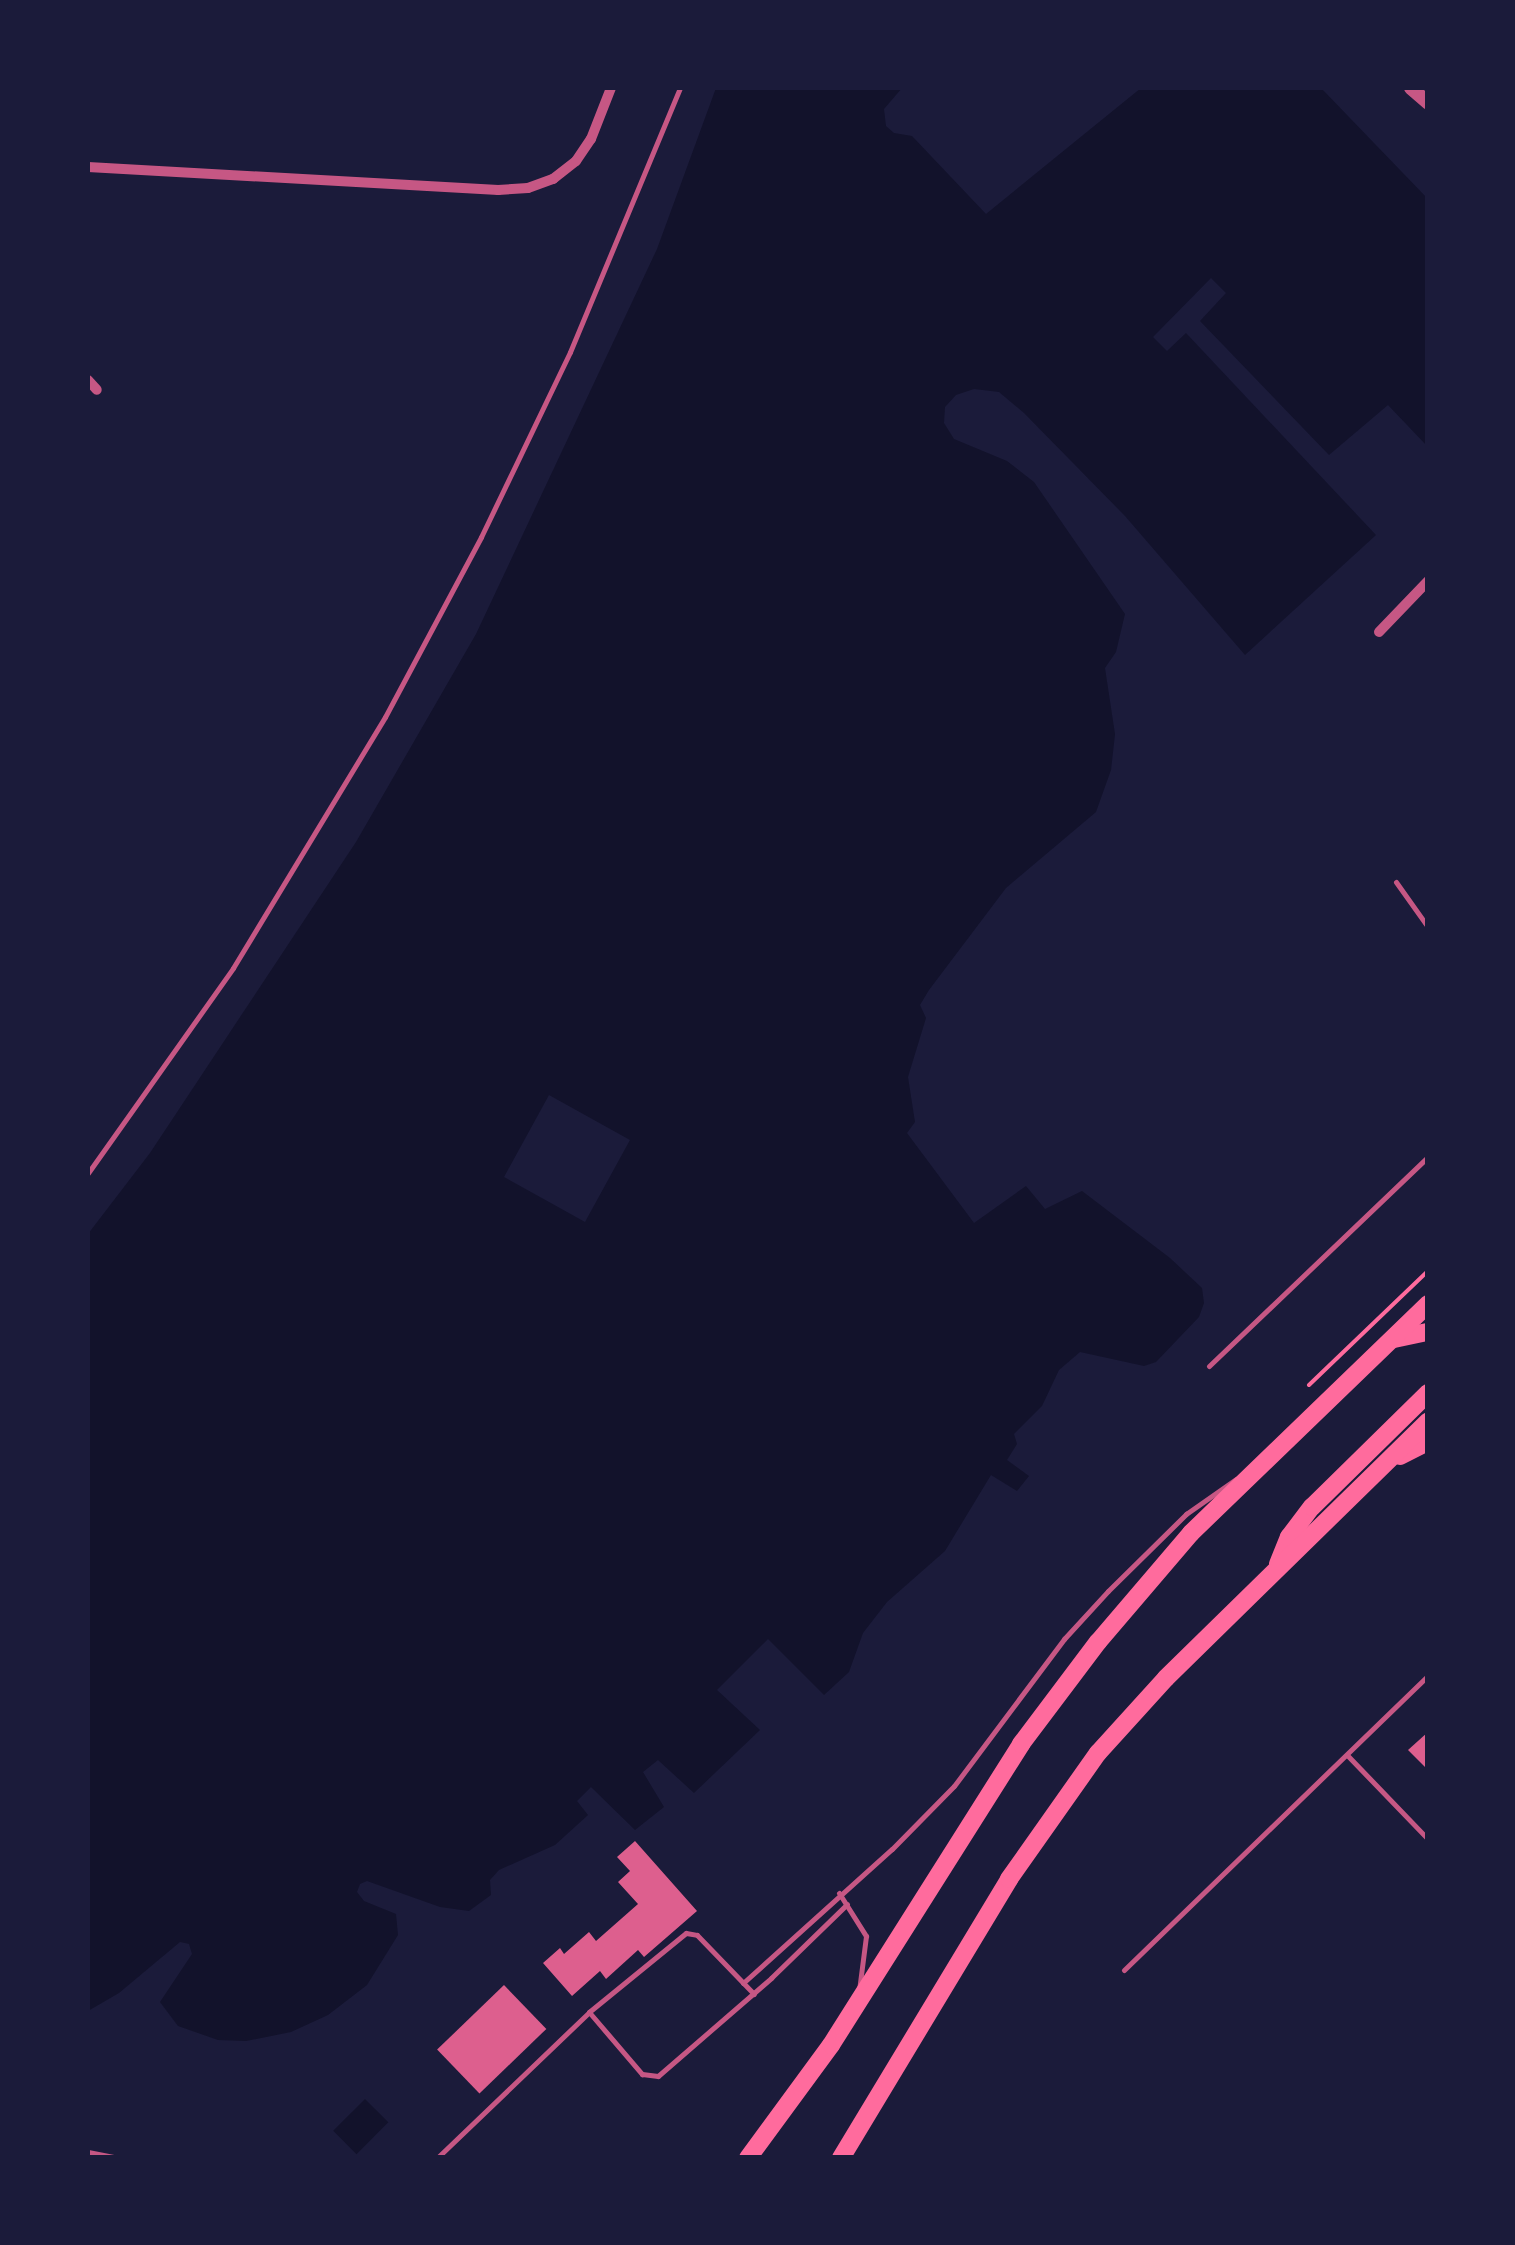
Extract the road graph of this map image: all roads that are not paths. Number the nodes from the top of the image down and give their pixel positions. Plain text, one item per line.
1 (611, 88) edge
2 (680, 88) edge
3 (1412, 88) edge
4 (1428, 103) edge
5 (88, 167) edge
6 (88, 380) edge
7 (97, 390) dead end
8 (1428, 581) edge
9 (1379, 632) dead end
10 (1396, 882) dead end
11 (1428, 926) edge
12 (1428, 1157) edge
13 (88, 1173) edge
14 (1428, 1304) edge
15 (1428, 1332) edge
16 (1392, 1339) junction
17 (1208, 1366) dead end
18 (1428, 1393) edge
19 (1428, 1421) edge
20 (1428, 1442) edge
21 (1262, 1466) junction
22 (1382, 1466) junction
23 (1276, 1570) junction
24 (1428, 1676) edge
25 (1348, 1756) junction
26 (1428, 1839) edge
27 (839, 1893) junction
28 (848, 1904) junction
29 (777, 1952) junction
30 (788, 1963) junction
31 (1124, 1970) dead end
32 (743, 1983) junction
33 (754, 1994) junction
34 (860, 2000) junction
35 (589, 2012) junction
36 (88, 2152) edge
37 (118, 2158) edge
38 (436, 2158) edge
39 (748, 2158) edge
40 (840, 2158) edge

1 - 5 street
2 - 13 lane
3 - 4 street
6 - 7 street
8 - 9 street
10 - 11 lane
12 - 17 lane
14 - 16 main road
15 - 16 main road
16 - 21 main road
18 - 23 main road
19 - 22 main road
20 - 22 main road
21 - 27 lane
21 - 34 main road
22 - 23 main road
23 - 40 main road
24 - 25 lane
25 - 26 lane
25 - 31 lane
27 - 28 lane
27 - 29 lane
28 - 30 lane
28 - 34 lane
29 - 30 lane
29 - 32 lane
30 - 33 lane
32 - 33 lane
32 - 35 lane
33 - 35 lane
34 - 39 main road
35 - 38 lane
36 - 37 lane

